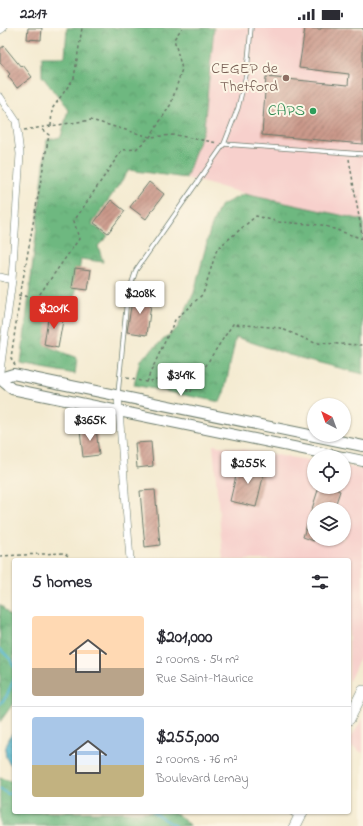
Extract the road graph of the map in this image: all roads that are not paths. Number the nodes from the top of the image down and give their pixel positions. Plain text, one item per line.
1 (3, 28) edge
2 (251, 28) edge
3 (0, 30) edge
4 (0, 97) edge
5 (224, 144) junction
6 (363, 154) edge
7 (0, 277) edge
8 (12, 280) junction
9 (0, 371) edge
10 (0, 378) edge
11 (118, 396) junction
12 (119, 411) junction
13 (234, 419) junction
14 (233, 434) junction
15 (362, 445) edge
16 (310, 450) edge
17 (351, 459) edge
18 (361, 461) edge
19 (130, 558) edge
20 (363, 691) edge
21 (351, 714) edge
22 (299, 814) edge
23 (295, 826) edge

1 - 3 street
2 - 5 lane
4 - 8 street
5 - 6 lane
5 - 11 lane
7 - 8 street
8 - 9 street
10 - 11 street
10 - 12 street
11 - 12 street
11 - 13 street
12 - 14 street
12 - 19 street
13 - 14 street
13 - 15 street
14 - 16 street
15 - 18 street
17 - 18 street
20 - 21 main road
22 - 23 main road

